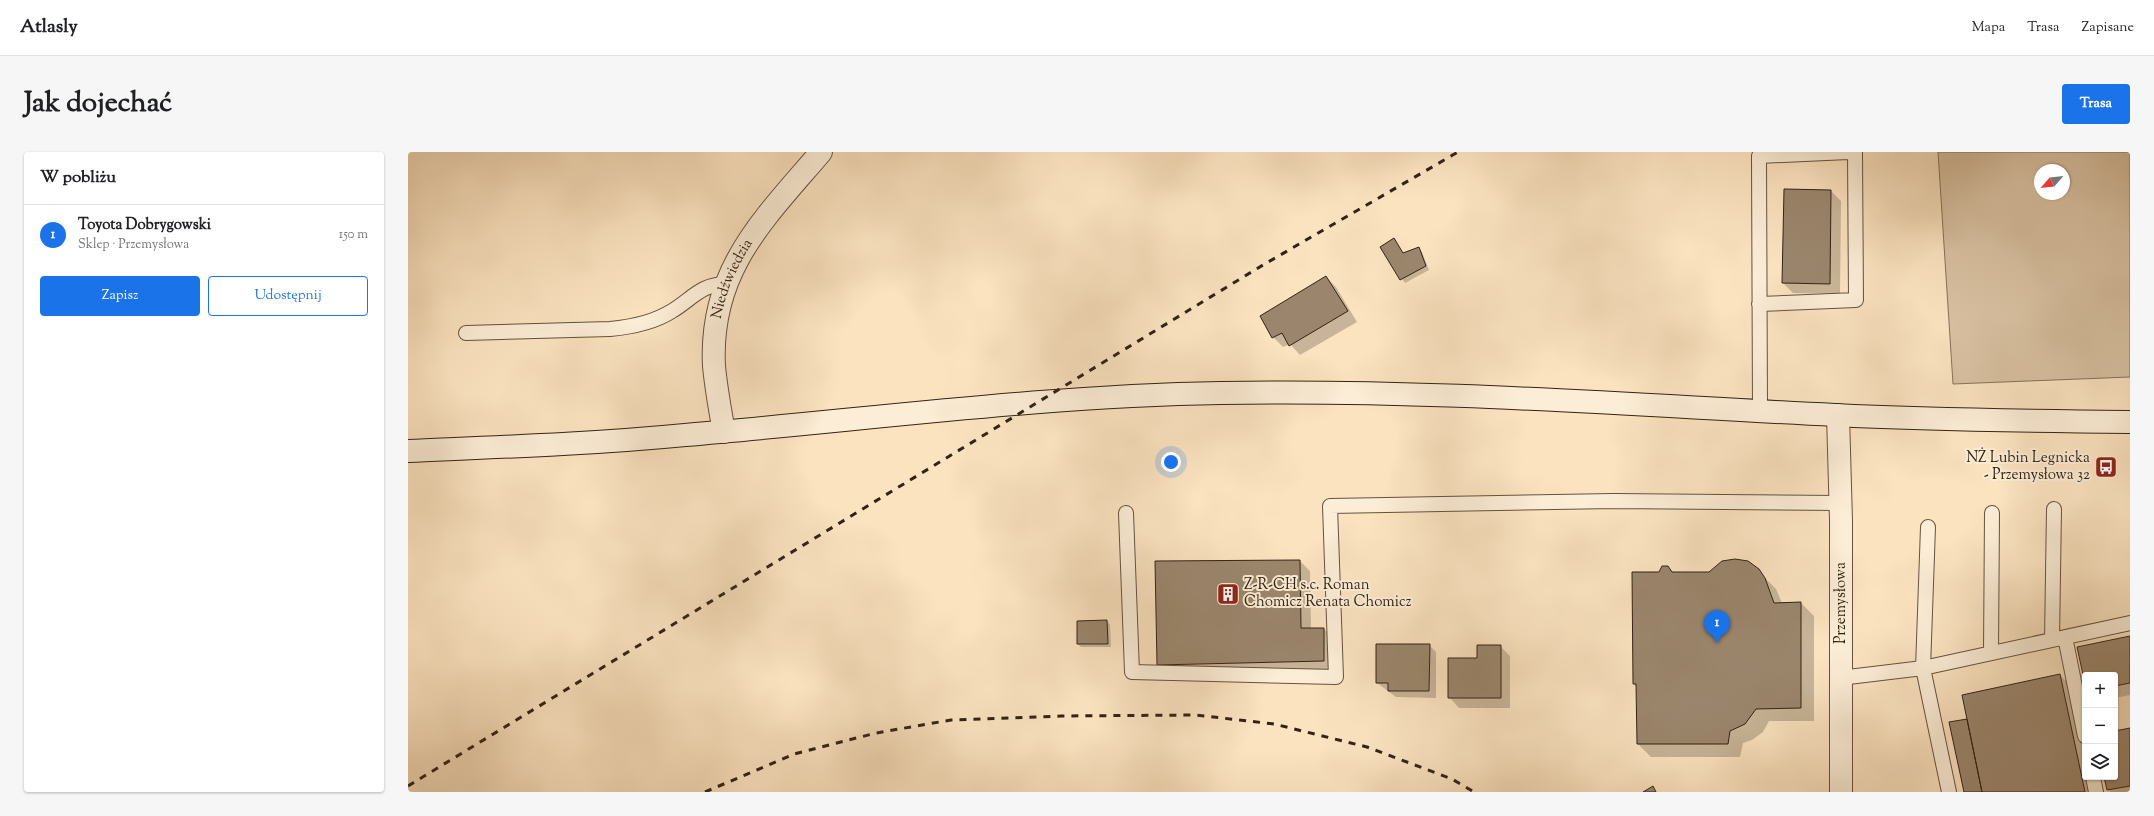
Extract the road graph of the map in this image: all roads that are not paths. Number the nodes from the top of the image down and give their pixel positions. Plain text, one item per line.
1 (821, 152) edge
2 (1848, 152) edge
3 (1855, 152) edge
4 (726, 284) junction
5 (1759, 304) junction
6 (466, 333) dead end
7 (1760, 411) junction
8 (1838, 415) junction
9 (2130, 422) edge
10 (724, 432) junction
11 (408, 451) edge
12 (1840, 503) junction
13 (2054, 509) dead end
14 (1126, 513) dead end
15 (1992, 513) dead end
16 (1928, 527) dead end
17 (2130, 623) edge
18 (2058, 638) junction
19 (1991, 653) junction
20 (1923, 668) junction
21 (1840, 678) junction
22 (2082, 725) edge
23 (2094, 780) edge
24 (1841, 792) edge
25 (1948, 792) edge
26 (2096, 792) edge

1 - 4 main road, Niedźwiedzia
2 - 5 lane
3 - 5 lane
4 - 6 lane
4 - 10 main road, Niedźwiedzia
5 - 7 lane
7 - 8 main road
7 - 10 main road
8 - 9 main road
8 - 12 main road, Przemysłowa
10 - 11 main road
12 - 14 lane
12 - 21 main road, Przemysłowa
13 - 18 lane
15 - 19 lane
16 - 20 lane
17 - 18 lane
18 - 19 lane
18 - 22 lane
19 - 20 lane
20 - 21 lane
20 - 25 lane
21 - 24 main road, Przemysłowa
23 - 26 lane

